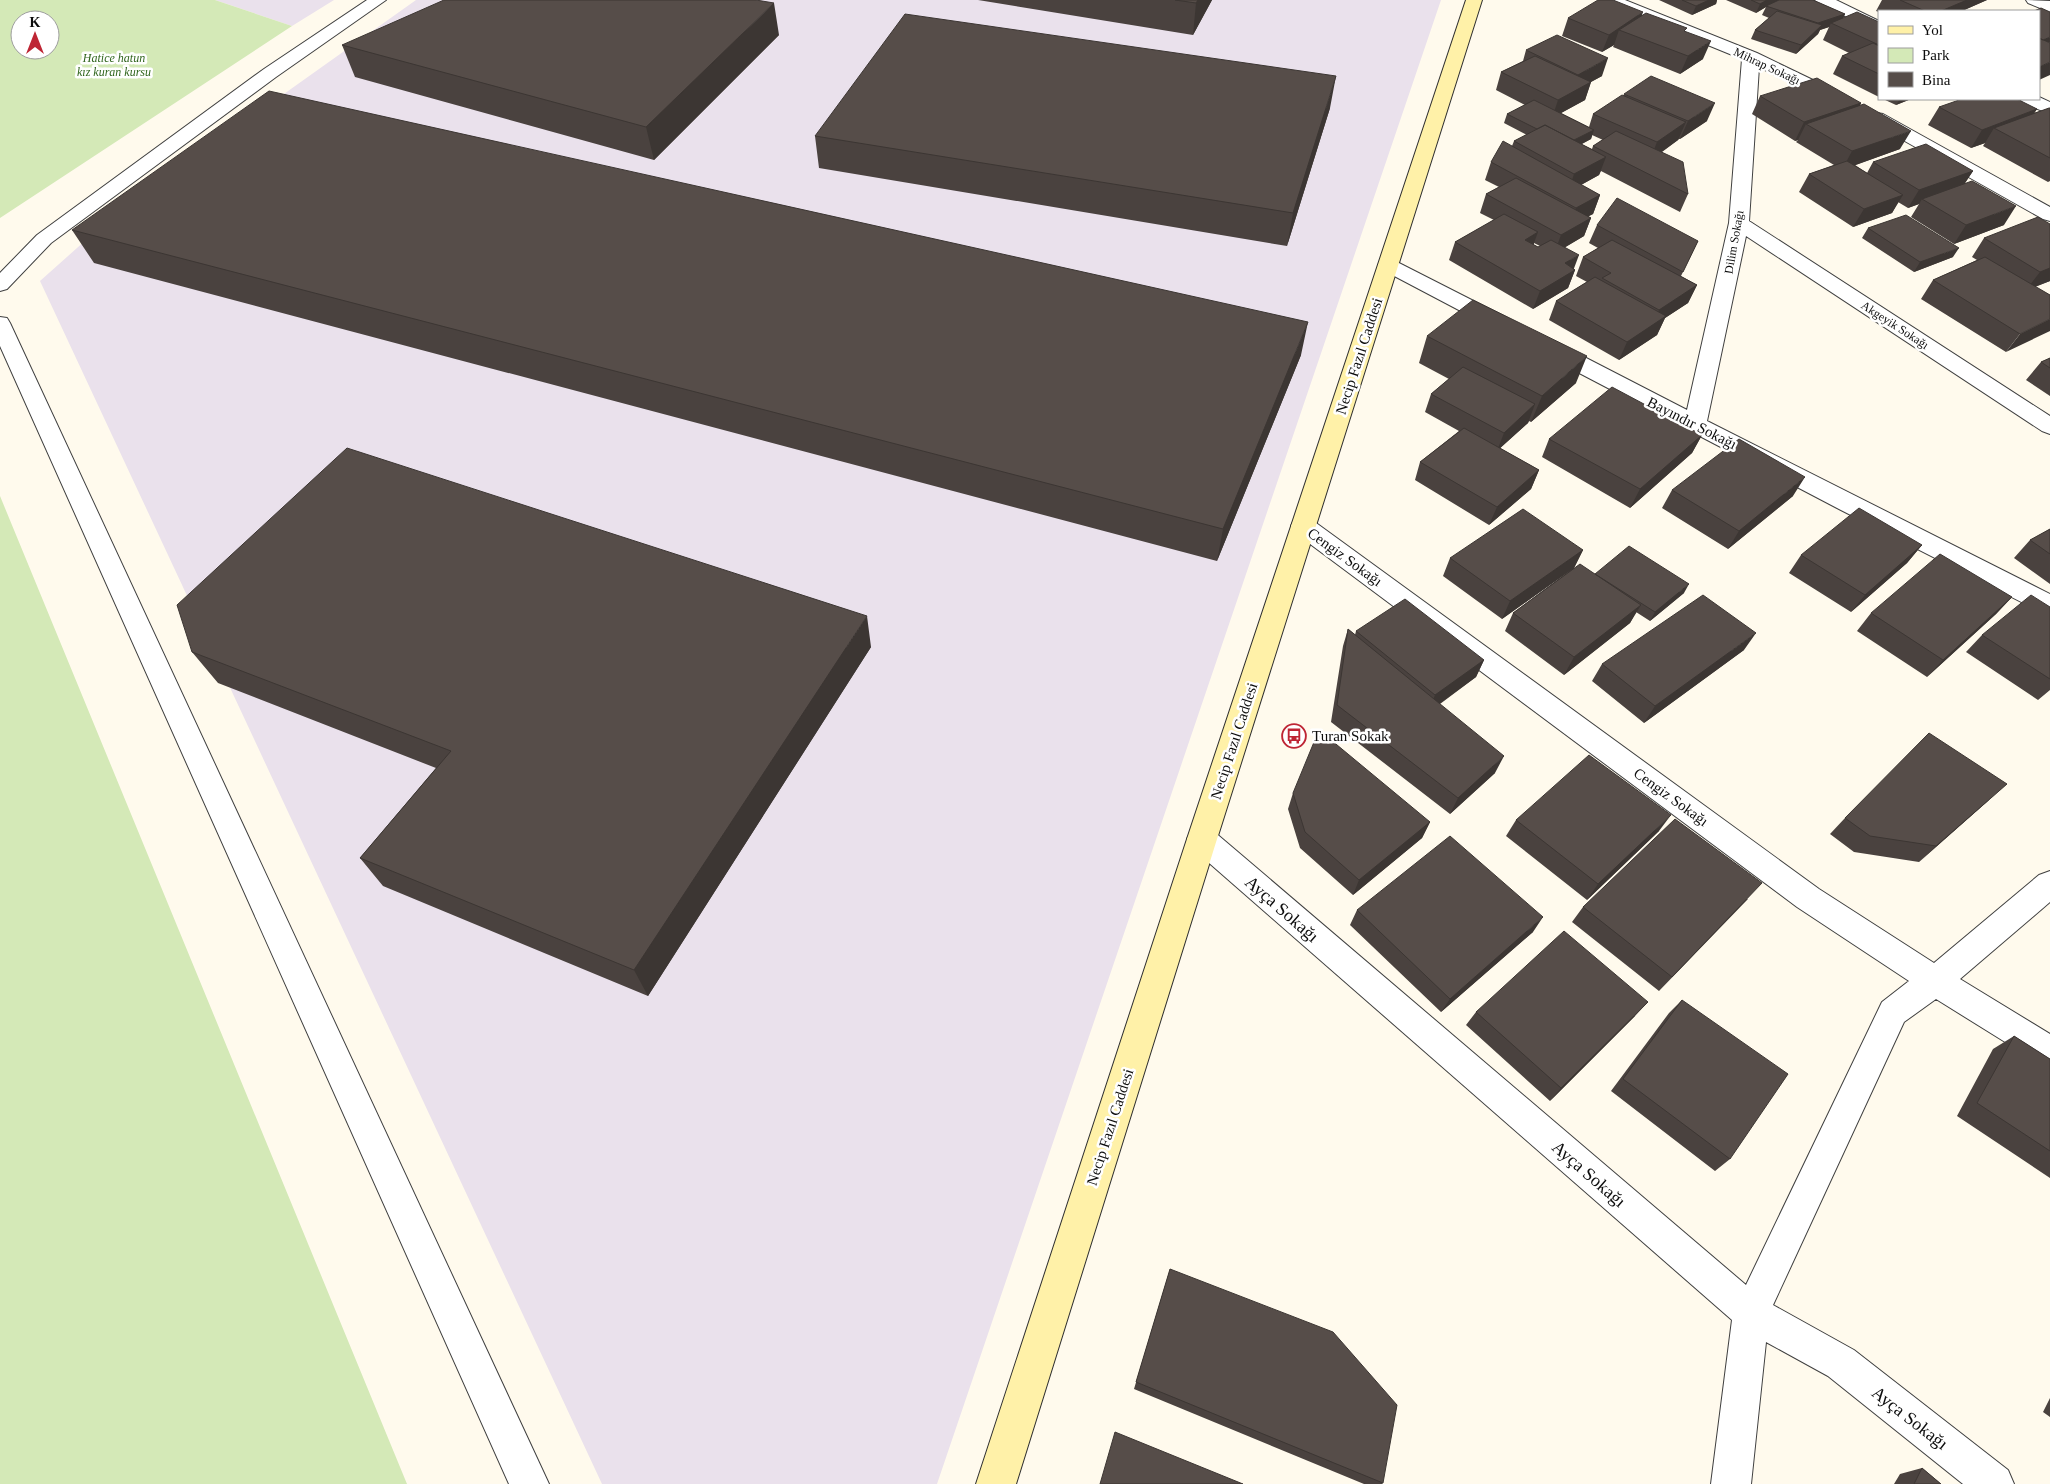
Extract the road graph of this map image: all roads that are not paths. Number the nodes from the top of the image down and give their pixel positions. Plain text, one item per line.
1 (378, 0) edge
2 (1474, 0) edge
3 (1610, 0) edge
4 (1823, 0) edge
5 (2034, 0) edge
6 (2050, 7) edge
7 (1878, 27) edge
8 (1751, 57) junction
9 (2032, 100) edge
10 (1847, 104) edge
11 (2050, 109) edge
12 (1864, 112) edge
13 (2050, 215) edge
14 (1739, 223) junction
15 (1388, 265) junction
16 (0, 285) edge
17 (0, 323) edge
18 (1695, 424) junction
19 (2050, 426) edge
20 (1304, 526) junction
21 (2050, 605) edge
22 (1202, 839) junction
23 (2050, 884) edge
24 (1935, 981) junction
25 (2050, 1052) edge
26 (1751, 1313) junction
27 (529, 1484) edge
28 (996, 1484) edge
29 (1731, 1484) edge
30 (1994, 1484) edge

1 - 16 street
2 - 15 street, Necip Fazıl Caddesi
3 - 8 street, Mihrap Sokağı
4 - 7 street
5 - 6 street
8 - 10 street, Mihrap Sokağı
8 - 14 street, Dilim Sokağı
9 - 11 street
12 - 13 street
14 - 18 street, Dilim Sokağı
14 - 19 street, Akgeyik Sokağı
15 - 18 street, Bayındır Sokağı
15 - 20 street, Necip Fazıl Caddesi
17 - 27 street
18 - 21 street, Bayındır Sokağı
20 - 22 street, Necip Fazıl Caddesi
20 - 24 street, Cengiz Sokağı
22 - 26 street, Ayça Sokağı
22 - 28 street, Necip Fazıl Caddesi
23 - 24 street
24 - 25 street, Cengiz Sokağı
24 - 26 street
26 - 29 street
26 - 30 street, Ayça Sokağı

